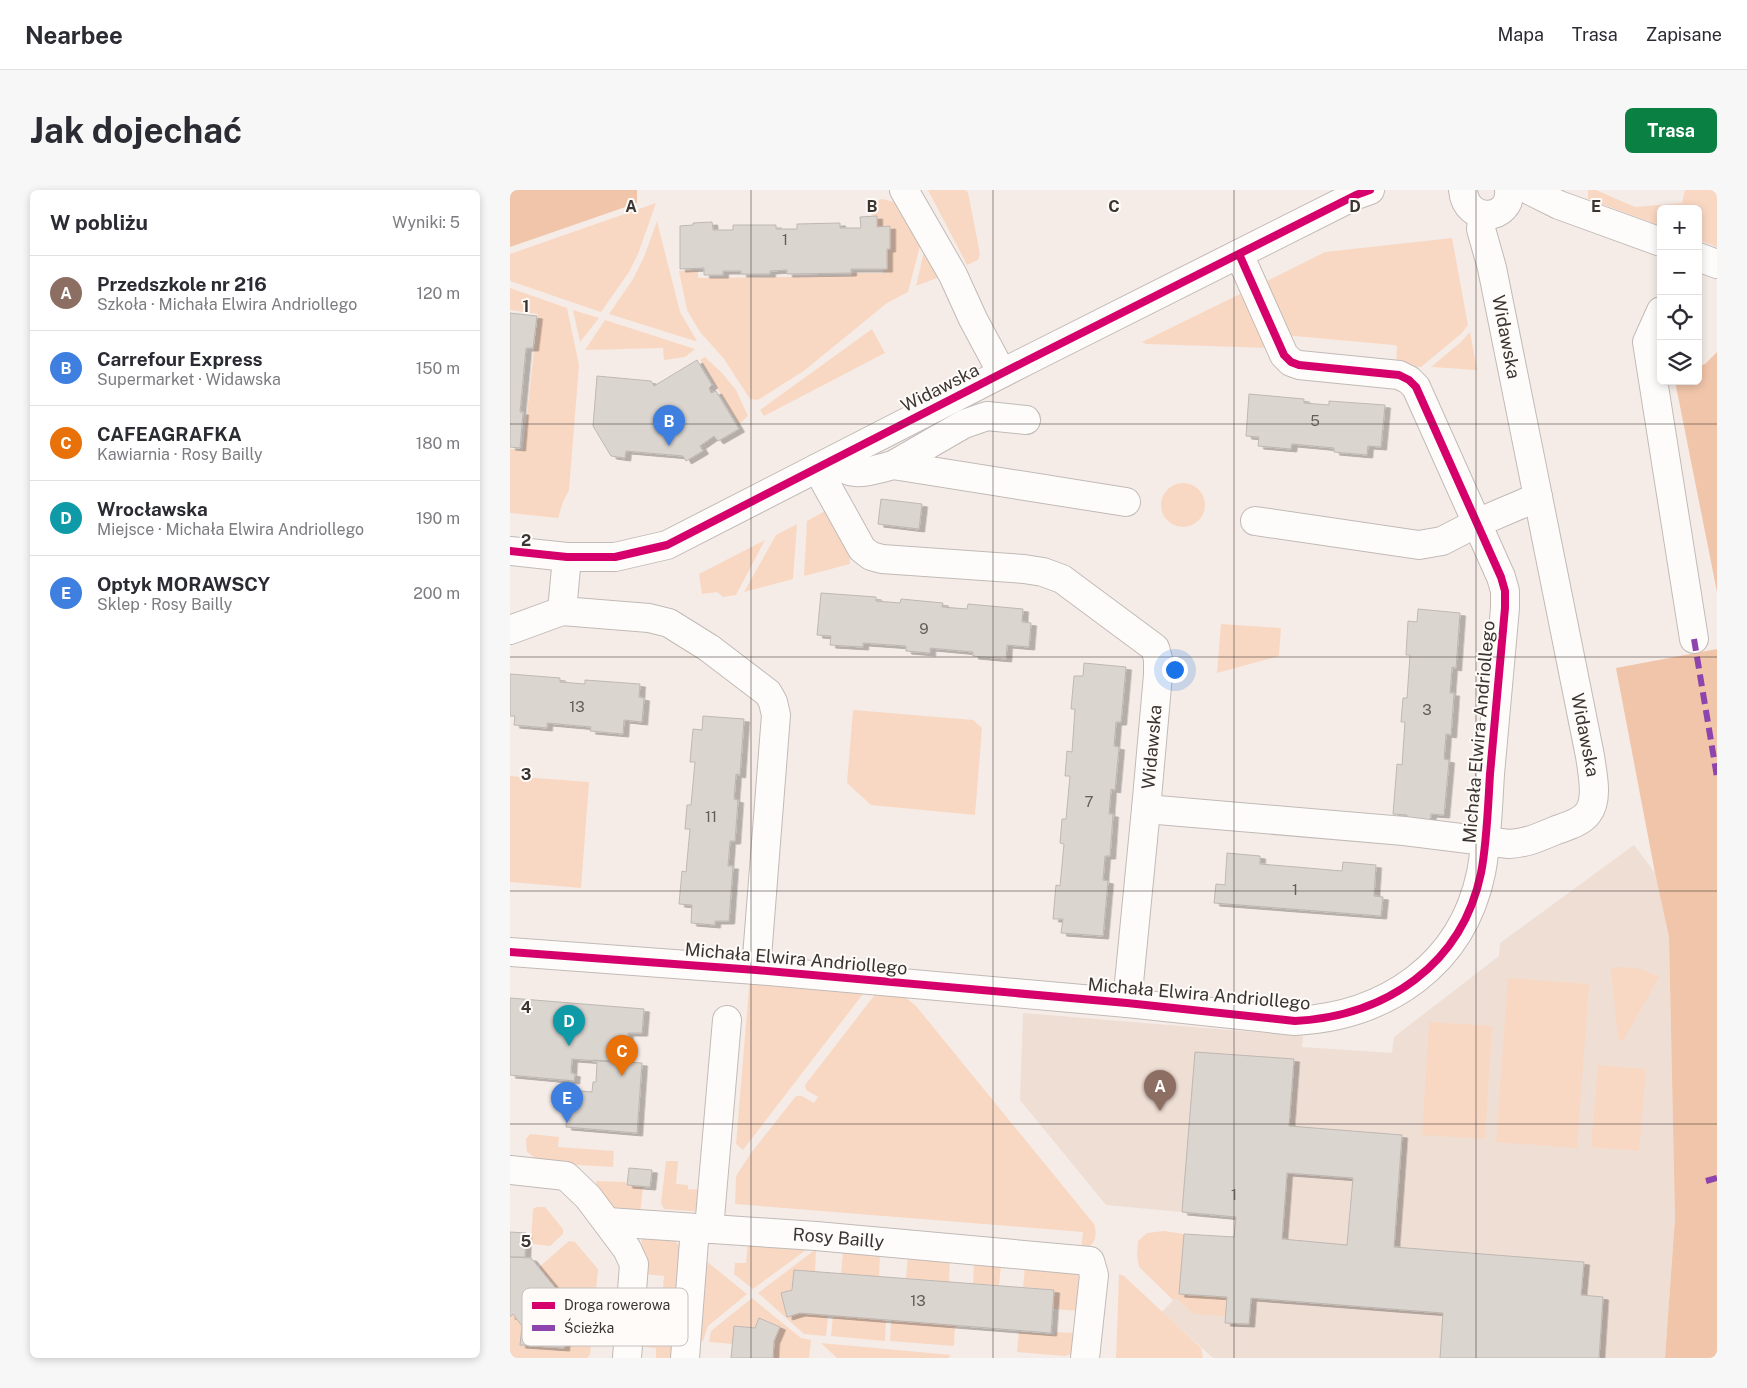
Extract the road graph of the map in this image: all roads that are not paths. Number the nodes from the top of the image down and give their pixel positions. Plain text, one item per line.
1 (904, 190) edge
2 (1370, 190) edge
3 (1463, 190) edge
4 (1529, 190) edge
5 (1565, 198) edge
6 (1498, 205) edge
7 (1657, 240) edge
8 (1239, 254) junction
9 (1702, 258) edge
10 (1717, 264) edge
11 (1657, 320) edge
12 (1503, 324) junction
13 (1527, 343) dead end
14 (1002, 373) junction
15 (1026, 420) dead end
16 (826, 463) junction
17 (893, 466) junction
18 (1538, 497) junction
19 (1126, 502) dead end
20 (1255, 521) dead end
21 (1477, 524) junction
22 (510, 551) edge
23 (567, 557) junction
24 (562, 610) junction
25 (510, 630) edge
26 (1694, 639) dead end
27 (1146, 809) junction
28 (1484, 841) junction
29 (510, 952) edge
30 (756, 970) junction
31 (1127, 1003) junction
32 (727, 1020) dead end
33 (510, 1170) edge
34 (608, 1222) junction
35 (702, 1228) junction
36 (632, 1288) edge
37 (688, 1335) edge
38 (1085, 1358) edge

1 - 14 street
2 - 8 street, Widawska
3 - 6 street
4 - 5 street
5 - 6 street
5 - 7 street
6 - 12 street, Widawska
8 - 14 street, Widawska
8 - 21 street, Michała Elwira Andriollego
9 - 10 street
11 - 26 street
12 - 13 street
12 - 18 street, Widawska
14 - 16 street, Widawska
15 - 17 street
16 - 17 street
16 - 23 street, Widawska
16 - 27 street, Widawska
17 - 19 street
18 - 21 street
18 - 28 street, Widawska
20 - 21 street
21 - 28 street, Michała Elwira Andriollego
22 - 23 street, Widawska
23 - 24 street
24 - 25 street
24 - 30 street
27 - 28 street, Widawska
27 - 31 street, Widawska
28 - 31 street, Michała Elwira Andriollego
29 - 30 street, Michała Elwira Andriollego
30 - 31 street, Michała Elwira Andriollego
32 - 35 street
33 - 34 street
34 - 35 street, Rosy Bailly
34 - 36 street
35 - 37 street
35 - 38 street, Rosy Bailly

